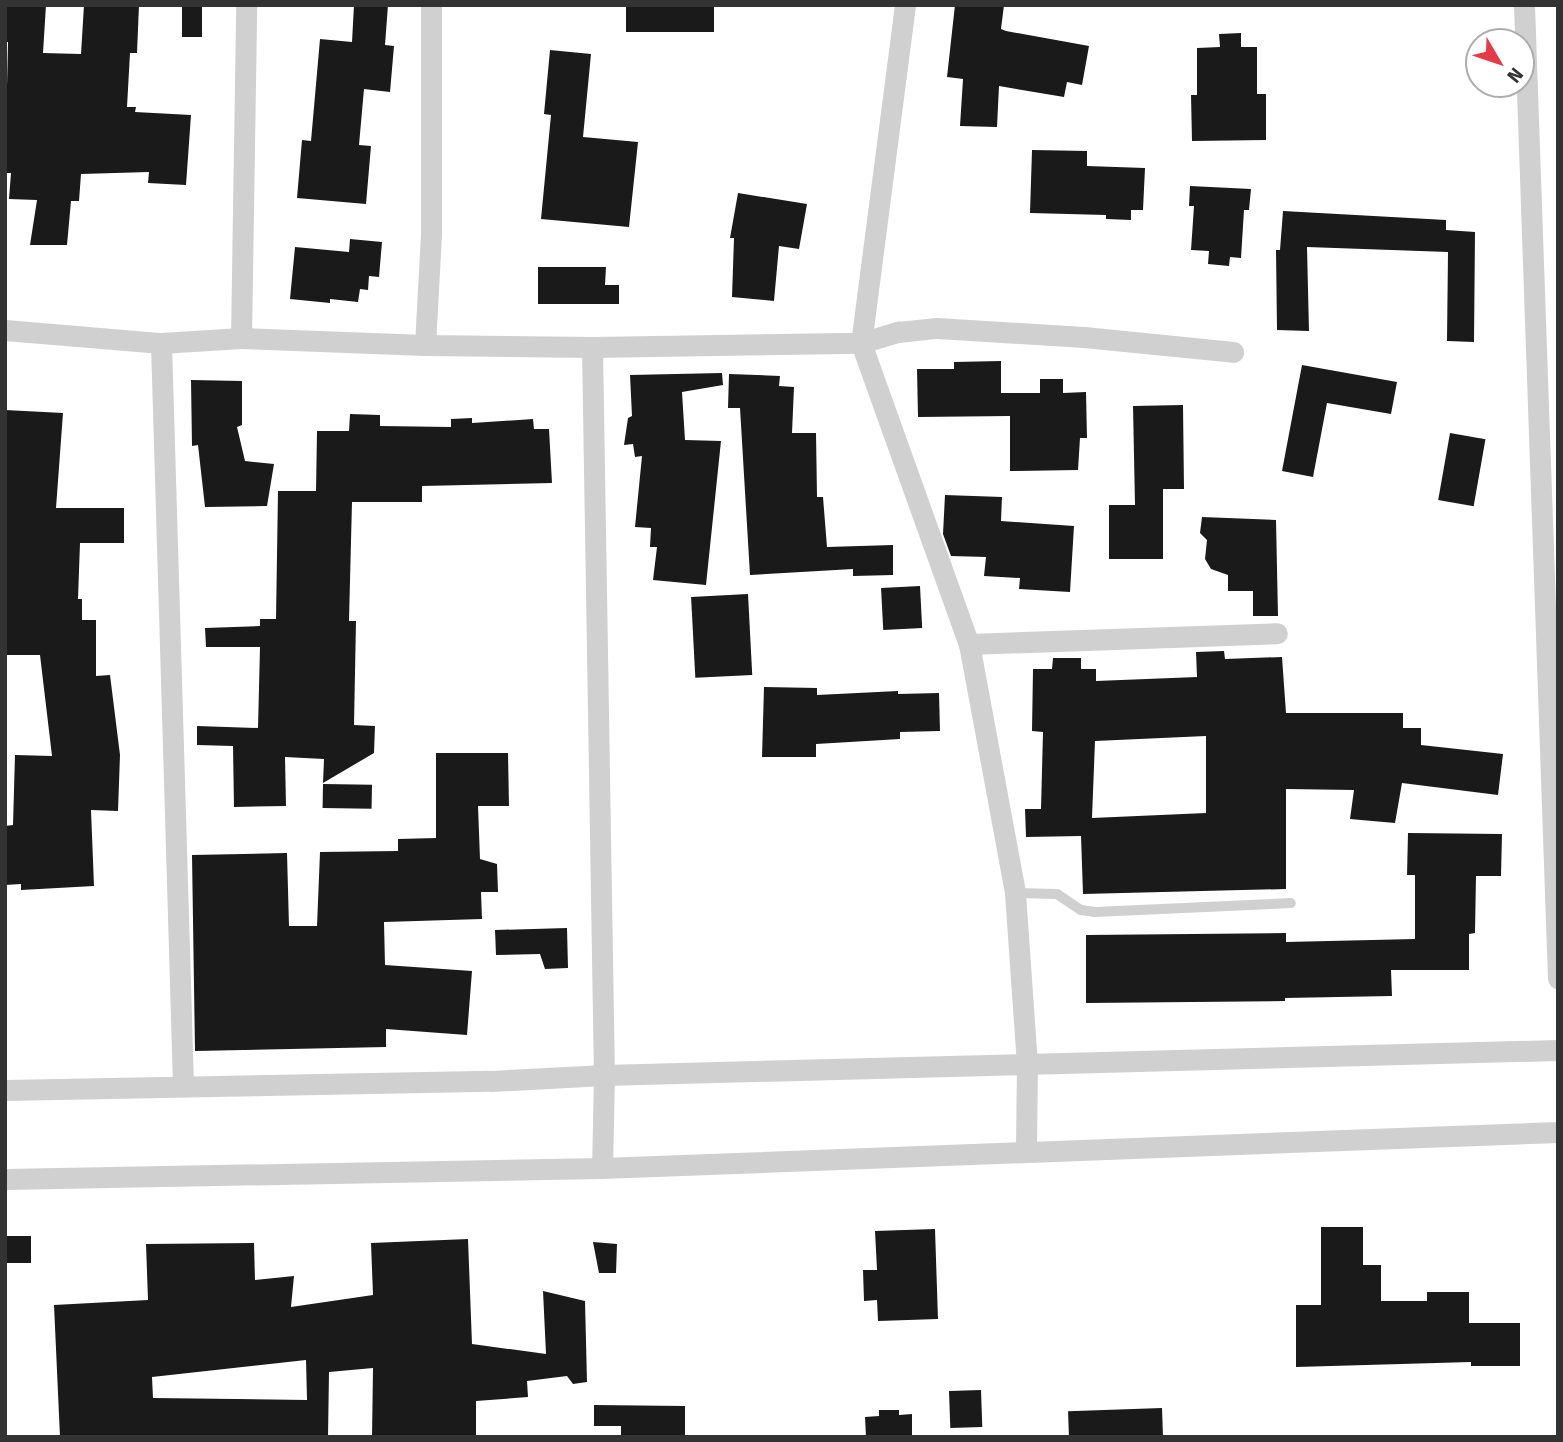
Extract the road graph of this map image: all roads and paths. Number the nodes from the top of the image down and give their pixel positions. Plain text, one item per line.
1 (246, 5) edge
2 (431, 5) edge
3 (905, 5) edge
4 (1524, 5) edge
5 (5, 330) edge
6 (241, 338) junction
7 (161, 343) junction
8 (861, 343) junction
9 (425, 345) junction
10 (593, 347) junction
11 (1233, 352) dead end
12 (1277, 633) dead end
13 (969, 644) junction
14 (1015, 892) junction
15 (1291, 903) dead end
16 (1558, 978) edge
17 (1558, 1050) edge
18 (1027, 1064) junction
19 (604, 1075) junction
20 (183, 1086) junction
21 (5, 1090) edge
22 (1558, 1132) edge
23 (1026, 1151) junction
24 (602, 1168) junction
25 (5, 1179) edge

1 - 6 street
2 - 9 street
3 - 8 street
4 - 16 street
5 - 7 street
6 - 7 street
6 - 9 street
7 - 20 street
8 - 10 street
8 - 11 street
8 - 13 street
9 - 10 street
10 - 19 street
12 - 13 street
13 - 14 street
14 - 15 lane
14 - 18 street
17 - 18 street
18 - 19 street
18 - 23 street
19 - 20 street
19 - 24 street
20 - 21 street
22 - 23 street
23 - 24 street
24 - 25 street

